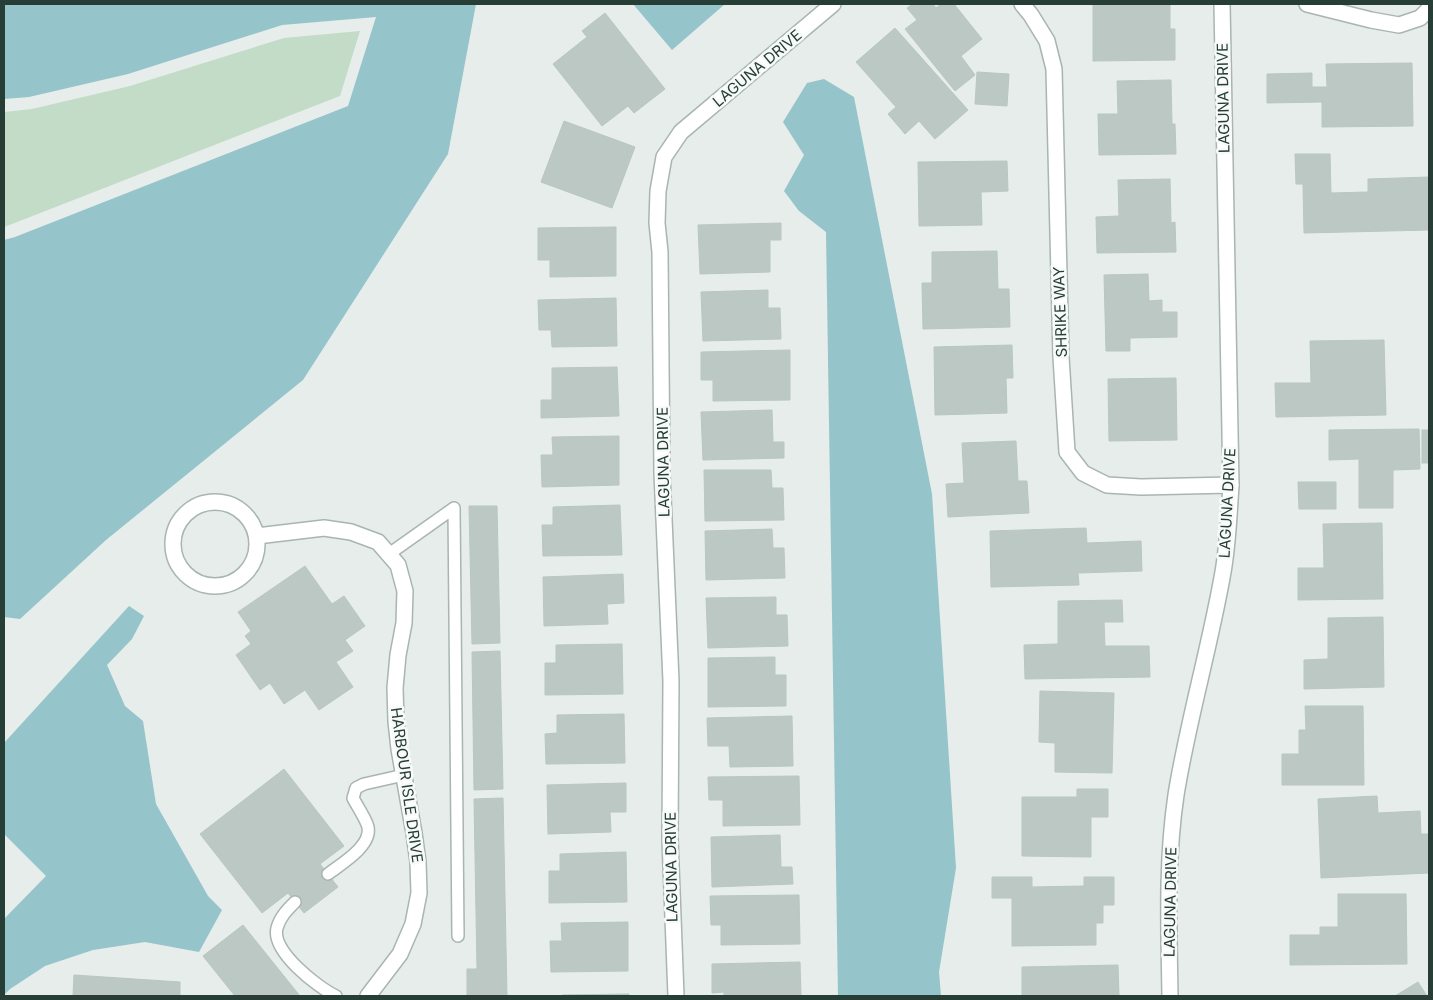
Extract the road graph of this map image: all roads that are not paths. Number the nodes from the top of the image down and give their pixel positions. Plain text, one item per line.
1 (833, 4) edge
2 (1022, 4) edge
3 (1222, 4) edge
4 (1307, 4) edge
5 (1429, 9) edge
6 (1231, 486) junction
7 (257, 536) junction
8 (389, 554) junction
9 (404, 775) junction
10 (328, 874) dead end
11 (295, 902) dead end
12 (458, 936) dead end
13 (336, 996) edge
14 (368, 996) edge
15 (676, 996) edge
16 (1170, 996) edge

1 - 15 street, LAGUNA DRIVE
2 - 6 street, SHRIKE WAY
3 - 6 street, LAGUNA DRIVE
4 - 5 street
6 - 16 street, LAGUNA DRIVE
7 - 7 street
7 - 8 street, HARBOUR ISLE DRIVE
8 - 9 street, HARBOUR ISLE DRIVE
8 - 12 lane
9 - 10 lane
9 - 14 street, HARBOUR ISLE DRIVE
11 - 13 lane

